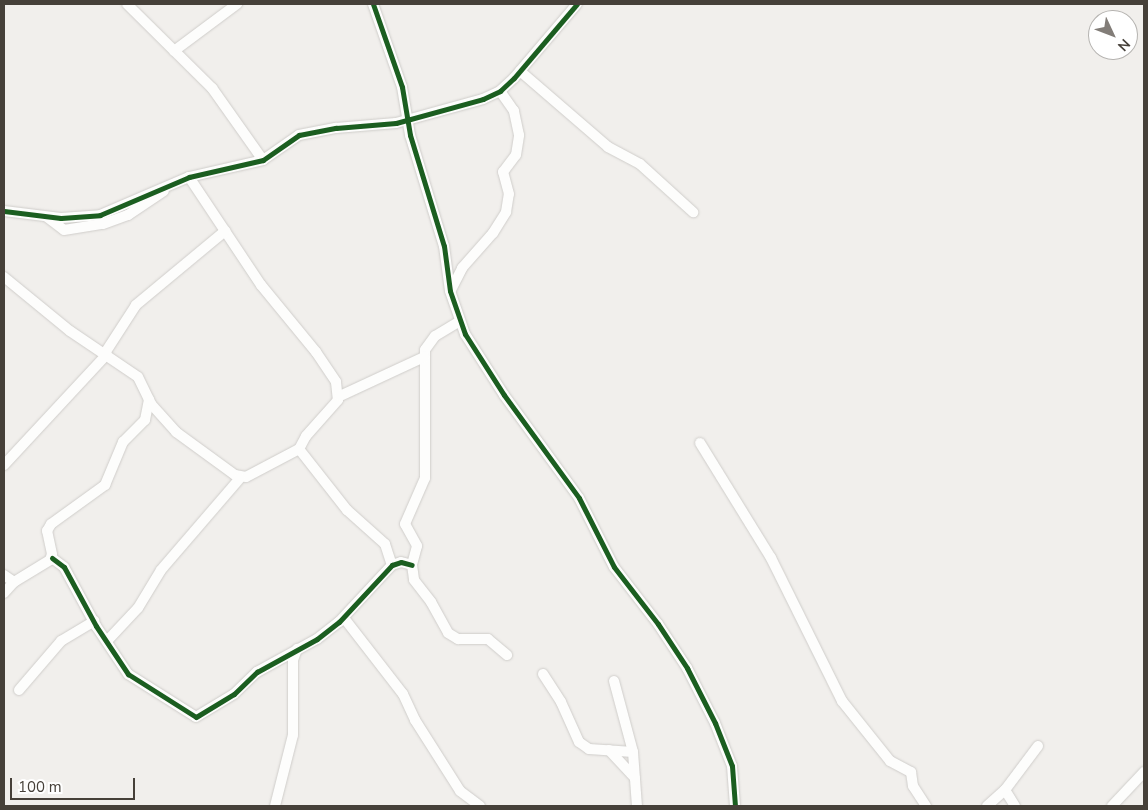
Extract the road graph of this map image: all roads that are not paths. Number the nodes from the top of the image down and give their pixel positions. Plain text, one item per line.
1 (127, 4) edge
2 (237, 4) edge
3 (578, 4) edge
4 (377, 6) edge
5 (174, 51) junction
6 (520, 71) junction
7 (500, 91) junction
8 (407, 121) junction
9 (263, 160) junction
10 (189, 177) junction
11 (4, 211) edge
12 (693, 212) dead end
13 (225, 232) junction
14 (4, 277) edge
15 (450, 291) junction
16 (460, 321) junction
17 (106, 354) junction
18 (424, 357) junction
19 (340, 396) junction
20 (149, 399) junction
21 (700, 443) dead end
22 (299, 449) junction
23 (4, 465) edge
24 (240, 478) junction
25 (52, 558) junction
26 (392, 565) junction
27 (412, 566) junction
28 (4, 575) edge
29 (14, 582) junction
30 (4, 593) edge
31 (344, 618) junction
32 (94, 621) junction
33 (107, 642) junction
34 (297, 649) junction
35 (506, 655) dead end
36 (543, 674) dead end
37 (614, 681) dead end
38 (19, 690) dead end
39 (1038, 746) dead end
40 (609, 750) junction
41 (633, 752) junction
42 (1144, 772) edge
43 (634, 778) junction
44 (1005, 790) junction
45 (276, 806) edge
46 (480, 806) edge
47 (637, 806) edge
48 (735, 806) edge
49 (926, 806) edge
50 (987, 806) edge
51 (1015, 806) edge
52 (1112, 806) edge

1 - 5 street
2 - 5 street
3 - 6 street
4 - 8 street
5 - 9 street
6 - 7 street
6 - 12 street
7 - 8 street
7 - 15 street
8 - 9 street
8 - 15 street
9 - 10 street
10 - 11 street
10 - 13 street
13 - 17 street
13 - 19 street
14 - 17 street
15 - 16 street
16 - 18 street
16 - 48 street
17 - 20 street
17 - 23 street
18 - 19 street
18 - 27 street
19 - 22 street
20 - 24 street
20 - 25 street
21 - 49 street
22 - 24 street
22 - 26 street
24 - 33 street
25 - 29 street
25 - 32 street
26 - 27 street
26 - 31 street
27 - 35 street
28 - 29 street
29 - 30 street
31 - 34 street
31 - 46 street
32 - 33 street
32 - 38 street
33 - 34 street
34 - 45 street
36 - 40 street
37 - 41 street
39 - 44 street
40 - 41 street
40 - 43 street
41 - 43 street
42 - 52 street
43 - 47 street
44 - 50 street
44 - 51 street

